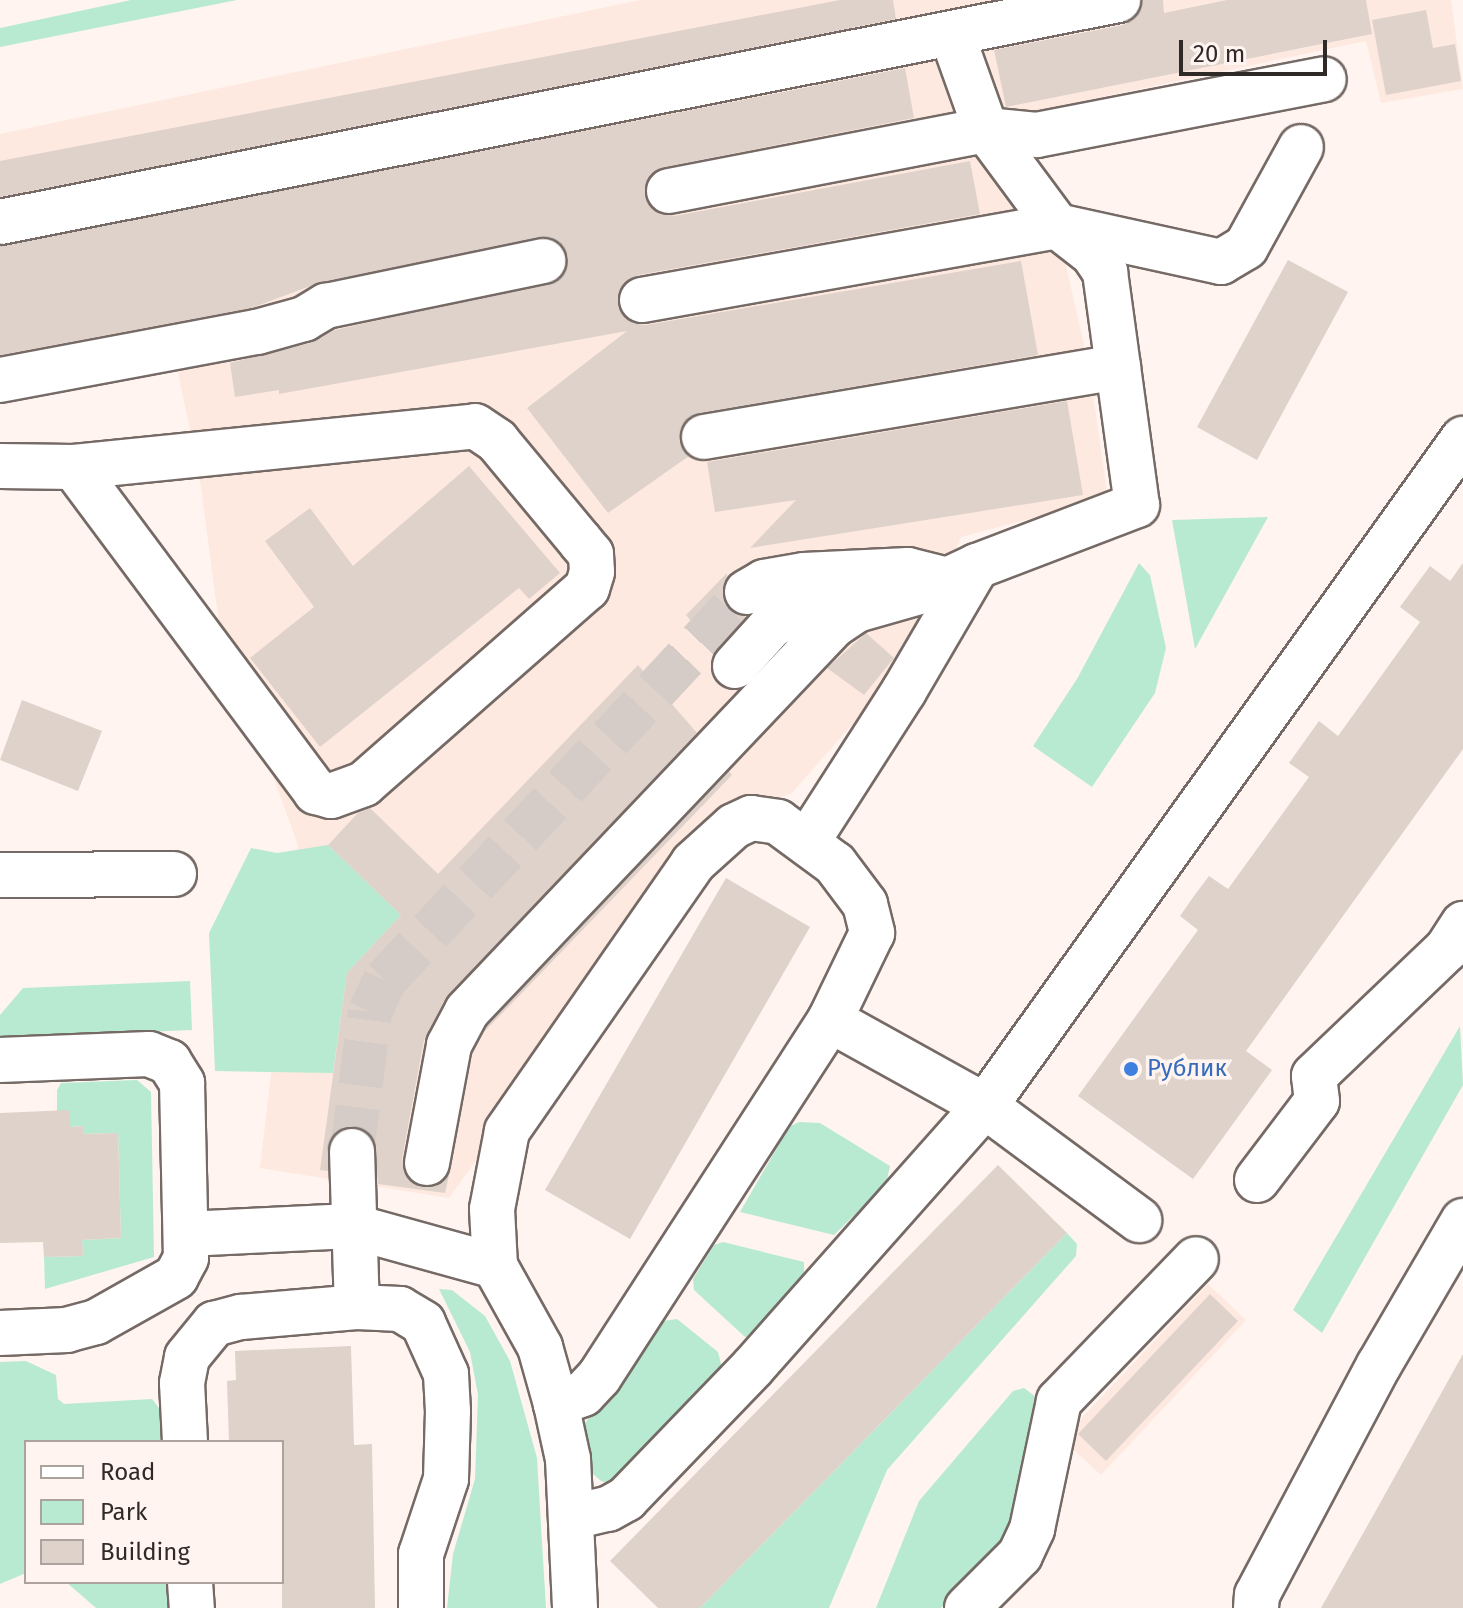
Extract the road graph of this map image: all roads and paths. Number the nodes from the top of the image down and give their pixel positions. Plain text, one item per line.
1 (1118, 0) edge
2 (952, 35) junction
3 (1324, 79) dead end
4 (986, 130) junction
5 (1301, 147) dead end
6 (669, 191) dead end
7 (0, 222) edge
8 (1057, 226) junction
9 (543, 261) dead end
10 (642, 300) dead end
11 (1118, 367) junction
12 (0, 380) edge
13 (704, 437) dead end
14 (1463, 441) edge
15 (0, 466) edge
16 (74, 467) junction
17 (961, 573) junction
18 (747, 592) tunnel mouth
19 (847, 614) junction
20 (735, 666) dead end
21 (807, 842) junction
22 (174, 874) dead end
23 (0, 875) edge
24 (1463, 924) edge
25 (830, 1020) junction
26 (0, 1060) edge
27 (985, 1106) junction
28 (352, 1151) tunnel mouth
29 (427, 1163) dead end
30 (1257, 1180) dead end
31 (1139, 1220) dead end
32 (1463, 1221) edge
33 (351, 1226) junction
34 (186, 1234) junction
35 (1196, 1259) dead end
36 (495, 1266) junction
37 (357, 1307) junction
38 (0, 1333) edge
39 (556, 1404) junction
40 (185, 1440) edge
41 (572, 1517) junction
42 (190, 1584) edge
43 (192, 1608) edge
44 (421, 1608) edge
45 (575, 1608) edge
46 (967, 1608) edge
47 (1256, 1608) edge

1 - 2 lane
2 - 4 lane
2 - 7 lane
3 - 4 lane
4 - 6 lane
4 - 8 lane
5 - 8 lane
8 - 10 lane
8 - 11 lane
9 - 12 lane
11 - 13 lane
11 - 17 lane
14 - 27 lane
15 - 16 lane
16 - 16 lane
17 - 18 lane
17 - 19 lane
17 - 21 lane
19 - 20 lane
19 - 29 lane
21 - 25 lane
21 - 36 lane
22 - 23 lane
24 - 30 lane
25 - 27 lane
25 - 39 lane
26 - 34 lane
27 - 31 lane
27 - 41 lane
28 - 33 lane
32 - 47 lane
33 - 34 lane
33 - 36 lane
33 - 37 lane
34 - 38 lane
35 - 46 lane
36 - 39 lane
37 - 40 lane
37 - 44 lane
39 - 41 lane
41 - 45 lane
42 - 43 lane

